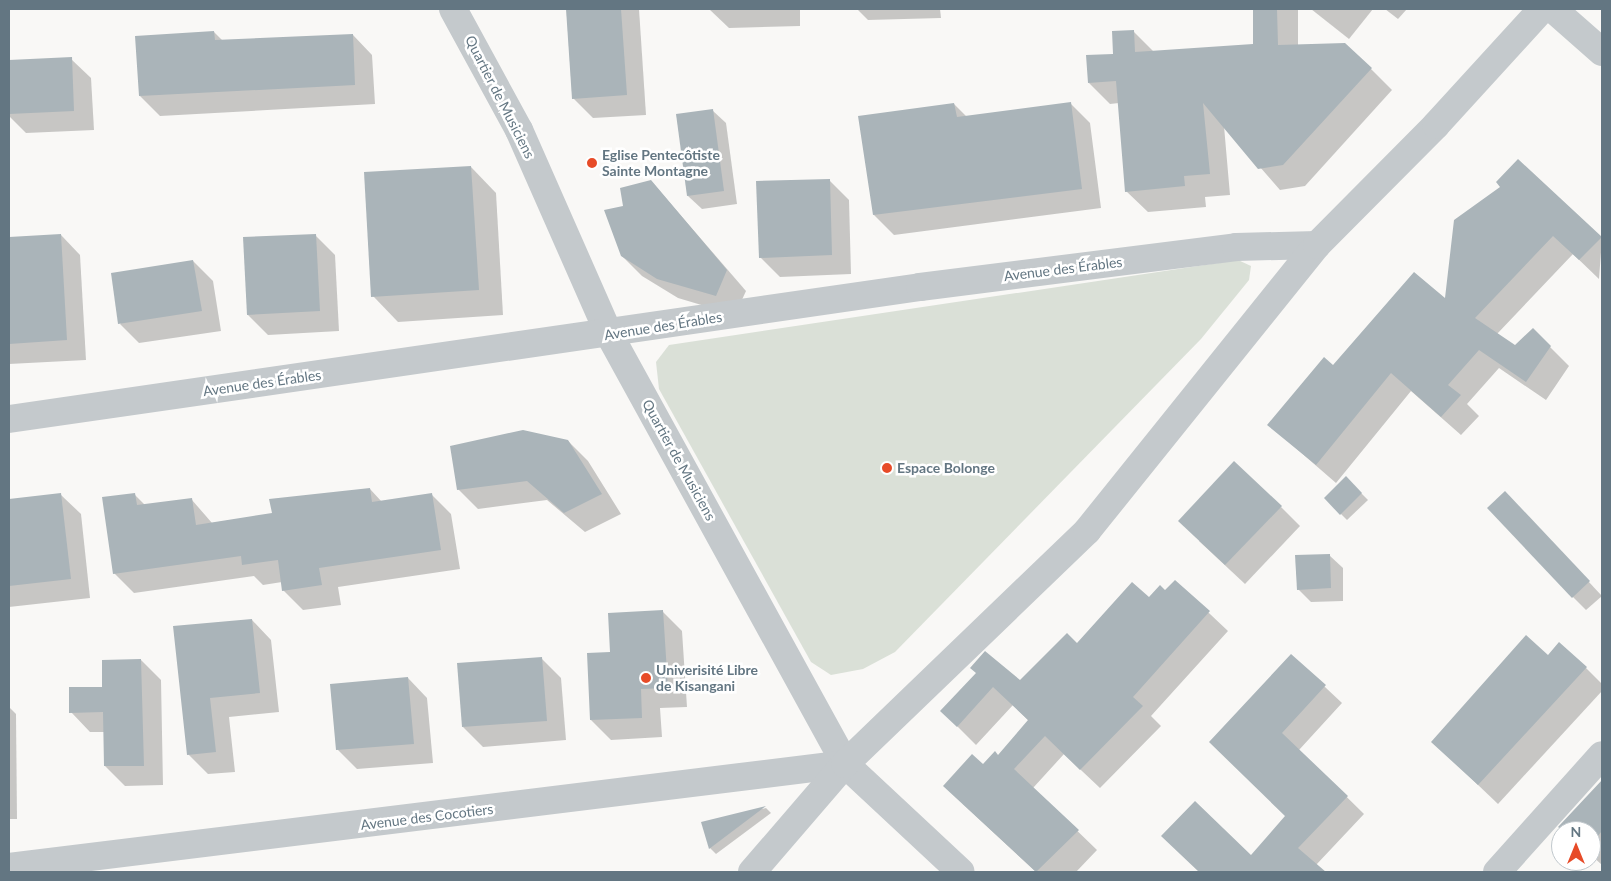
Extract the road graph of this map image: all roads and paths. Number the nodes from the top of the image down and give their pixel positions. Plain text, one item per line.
1 (453, 9) edge
2 (1542, 9) edge
3 (1553, 9) edge
4 (1602, 52) edge
5 (1317, 245) junction
6 (609, 334) junction
7 (9, 419) edge
8 (1602, 755) edge
9 (845, 764) junction
10 (9, 867) edge
11 (752, 872) edge
12 (961, 872) edge
13 (1497, 872) edge

1 - 6 street, Quartier de Musiciens
2 - 5 street
3 - 4 street
5 - 6 street, Avenue des Érables
5 - 9 street
6 - 7 street, Avenue des Érables
6 - 9 street, Quartier de Musiciens
8 - 13 street
9 - 10 street, Avenue des Cocotiers
9 - 11 street
9 - 12 street, Quartier de Musiciens

